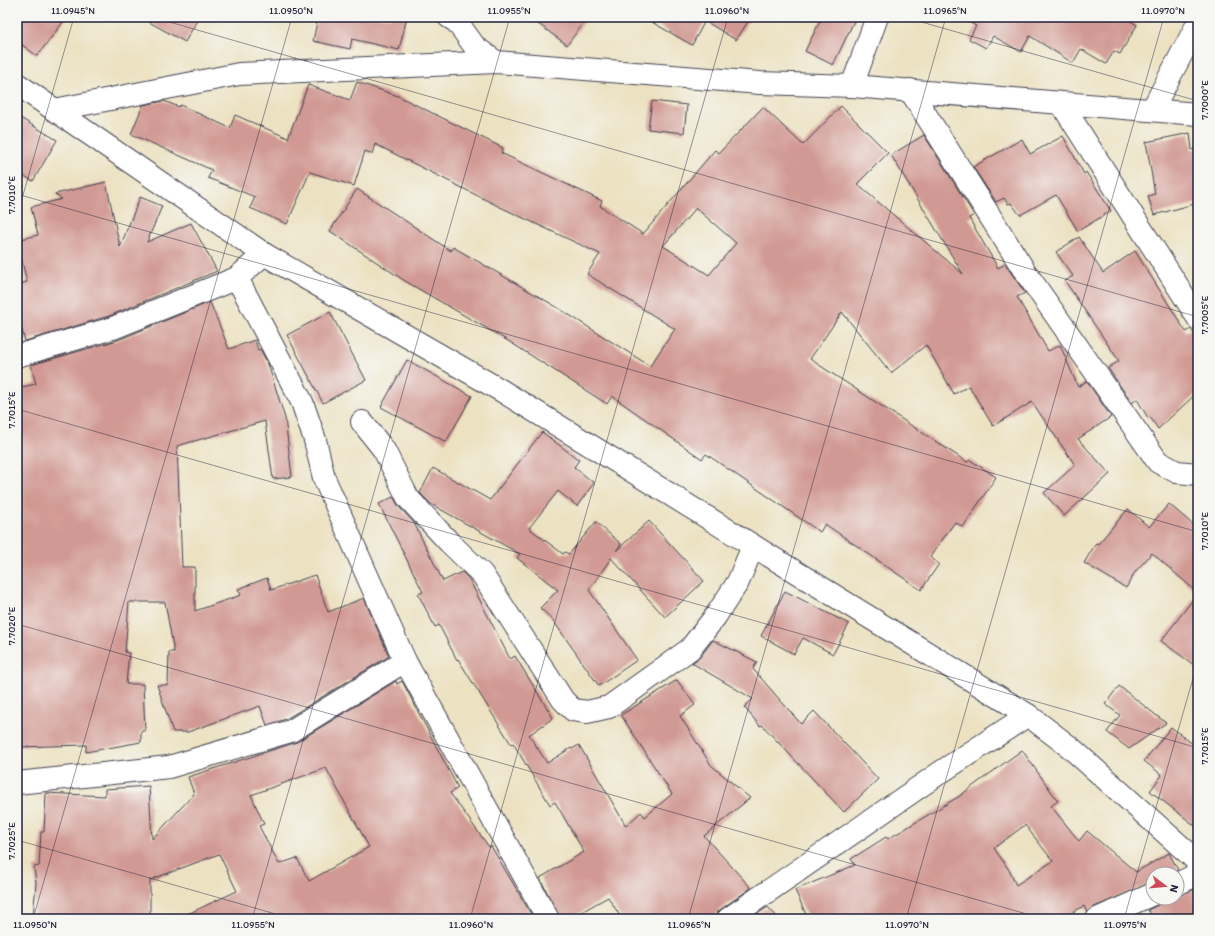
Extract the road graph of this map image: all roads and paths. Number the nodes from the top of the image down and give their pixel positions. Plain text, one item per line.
1 (449, 17) edge
2 (878, 17) edge
3 (1198, 23) edge
4 (496, 62) junction
5 (17, 84) edge
6 (852, 86) junction
7 (910, 90) junction
8 (1061, 103) junction
9 (54, 110) junction
10 (1152, 110) junction
11 (1198, 114) edge
12 (264, 254) junction
13 (236, 278) junction
14 (1198, 318) edge
15 (17, 356) edge
16 (362, 422) dead end
17 (1198, 474) edge
18 (753, 546) junction
19 (405, 662) junction
20 (1028, 715) junction
21 (17, 783) edge
22 (1198, 862) edge
23 (1198, 874) edge
24 (1185, 880) edge
25 (1145, 898) edge
26 (548, 919) edge
27 (728, 919) edge
28 (1098, 919) edge

1 - 4 street
2 - 6 street
3 - 10 street
4 - 6 street
4 - 9 street
5 - 9 street
6 - 7 street
7 - 8 street
7 - 17 street
8 - 10 street
8 - 14 street
9 - 12 street
10 - 11 street
12 - 13 street
12 - 18 street
13 - 15 street
13 - 19 street
16 - 18 street
18 - 20 street
19 - 21 street
19 - 26 street
20 - 22 street
20 - 27 street
23 - 24 street
25 - 28 street

